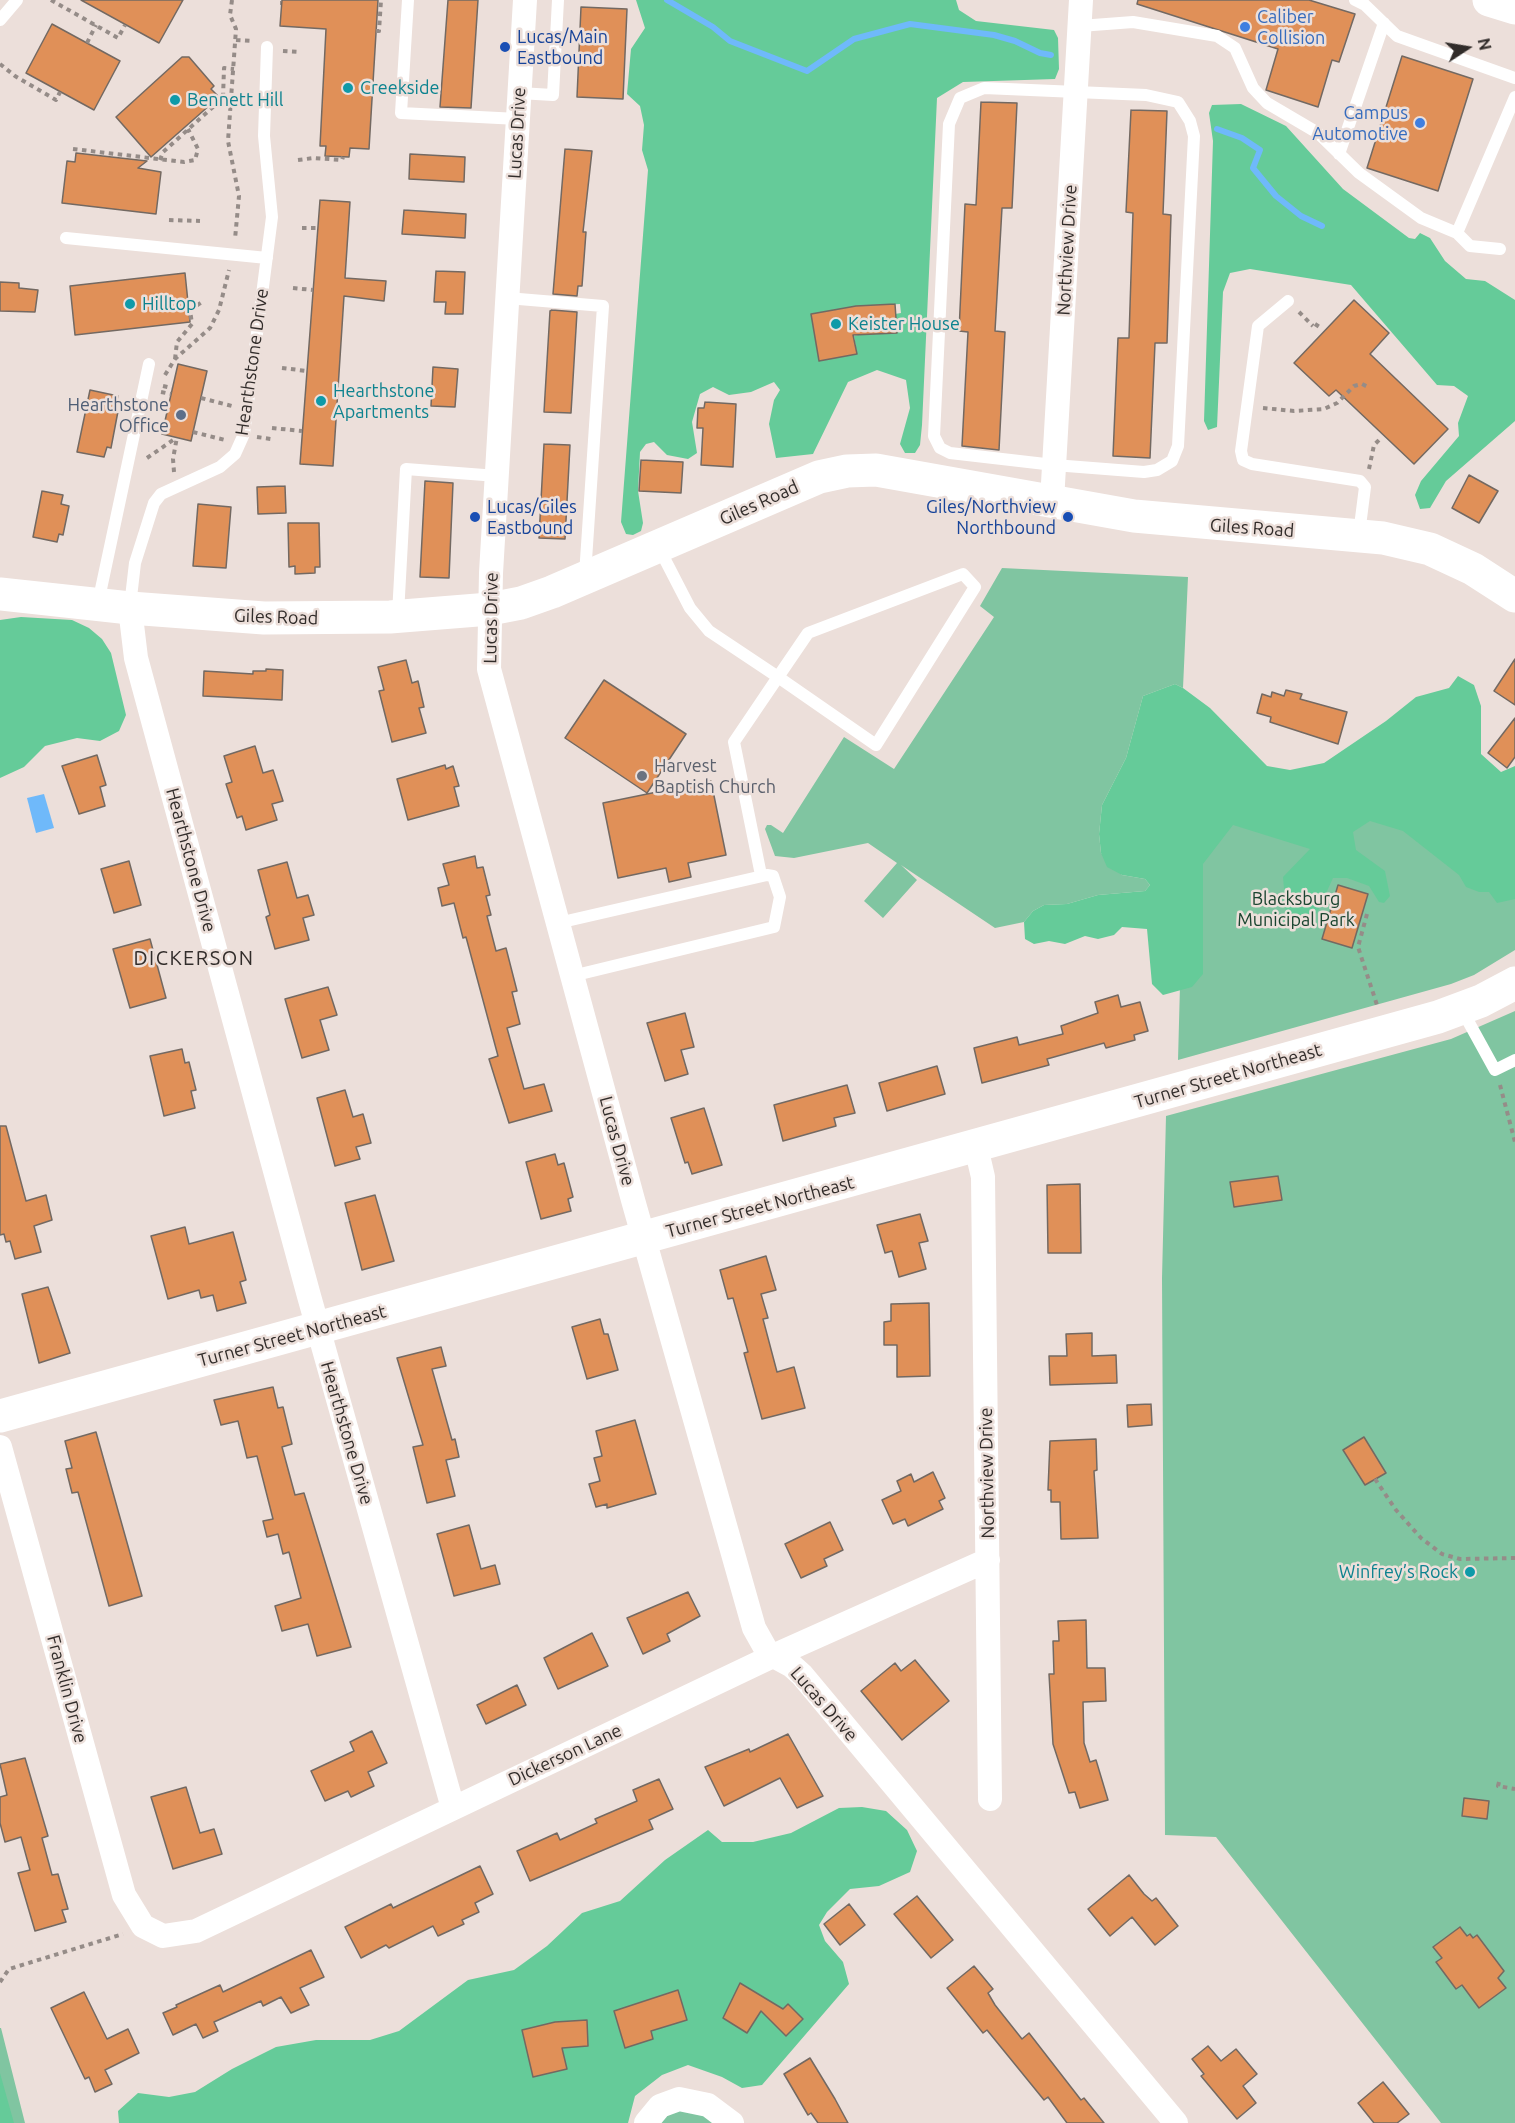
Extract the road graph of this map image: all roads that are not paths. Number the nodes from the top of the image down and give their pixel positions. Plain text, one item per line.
1 (17, 0) edge
2 (408, 0) edge
3 (525, 0) edge
4 (558, 0) edge
5 (1081, 0) edge
6 (1355, 0) edge
7 (1489, 0) edge
8 (1515, 8) edge
9 (0, 20) edge
10 (1384, 23) junction
11 (1080, 26) junction
12 (272, 48) road end
13 (1515, 78) edge
14 (519, 93) junction
15 (1076, 93) junction
16 (1515, 97) edge
17 (518, 119) junction
18 (1339, 154) junction
19 (1457, 233) junction
20 (66, 237) dead end
21 (1500, 249) dead end
22 (267, 258) junction
23 (507, 298) junction
24 (1288, 301) dead end
25 (149, 364) dead end
26 (1054, 465) junction
27 (497, 476) junction
28 (1052, 501) junction
29 (1359, 536) junction
30 (659, 547) junction
31 (585, 579) junction
32 (0, 594) edge
33 (1515, 596) edge
34 (97, 604) junction
35 (130, 608) junction
36 (490, 609) junction
37 (398, 617) junction
38 (778, 677) junction
39 (761, 876) junction
40 (558, 923) junction
41 (572, 976) junction
42 (1515, 983) edge
43 (1462, 1009) junction
44 (1515, 1060) edge
45 (976, 1147) junction
46 (644, 1239) junction
47 (318, 1329) junction
48 (0, 1416) edge
49 (0, 1447) edge
50 (988, 1560) junction
51 (773, 1656) junction
52 (990, 1799) dead end
53 (453, 1808) junction
54 (143, 1926) joint
55 (646, 2123) edge
56 (732, 2123) edge
57 (1176, 2123) edge

1 - 9 lane
2 - 17 lane
3 - 14 street, Lucas Drive
4 - 14 lane
5 - 11 street, Northview Drive
6 - 10 lane
7 - 8 street
10 - 13 lane
10 - 18 lane
11 - 15 street, Northview Drive
11 - 18 lane
12 - 22 lane, Hearthstone Drive
14 - 17 street, Lucas Drive
15 - 26 street, Northview Drive
15 - 26 lane
15 - 26 lane
16 - 19 lane
17 - 23 street, Lucas Drive
18 - 19 lane
19 - 21 lane
20 - 22 lane
22 - 35 lane, Hearthstone Drive
23 - 27 street, Lucas Drive
23 - 31 lane
24 - 29 lane
25 - 34 lane
26 - 28 street, Northview Drive
27 - 36 street, Lucas Drive
27 - 37 lane
28 - 29 street, Giles Road
28 - 30 street, Giles Road
29 - 33 street, Giles Road
30 - 31 street, Giles Road
30 - 38 lane
31 - 36 street, Giles Road
32 - 34 street, Giles Road
34 - 35 street, Giles Road
35 - 37 street, Giles Road
35 - 47 street, Hearthstone Drive
36 - 37 street, Giles Road
36 - 40 street, Lucas Drive
38 - 38 lane
38 - 39 lane
39 - 40 lane
39 - 41 lane
40 - 41 street, Lucas Drive
41 - 46 street, Lucas Drive
42 - 43 street, Turner Street Northeast
43 - 44 lane
43 - 45 street, Turner Street Northeast
45 - 46 street, Turner Street Northeast
45 - 50 street, Northview Drive
46 - 47 street, Turner Street Northeast
46 - 51 street, Lucas Drive
47 - 48 street, Turner Street Northeast
47 - 53 street, Hearthstone Drive
49 - 54 street, Franklin Drive
50 - 51 street, Dickerson Lane
50 - 52 street, Northview Drive
51 - 53 street, Dickerson Lane
51 - 57 street, Lucas Drive
53 - 54 street, Dickerson Lane
55 - 56 street

